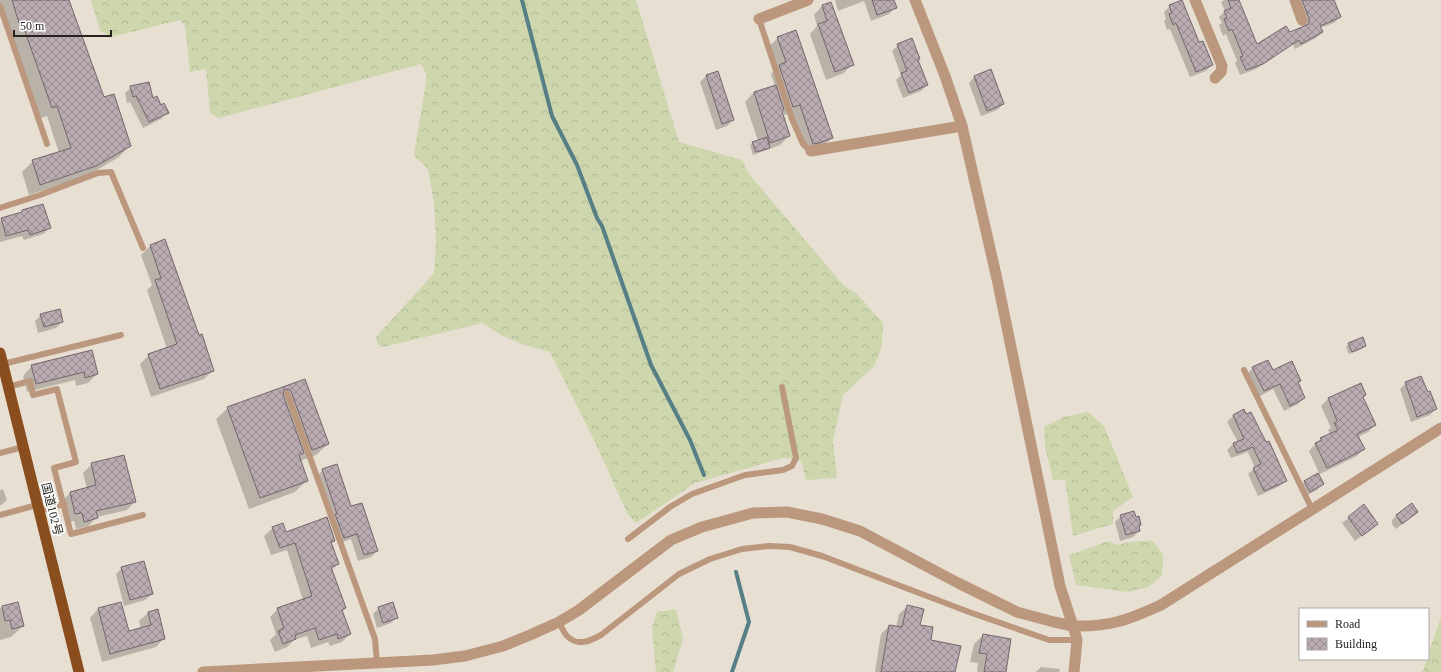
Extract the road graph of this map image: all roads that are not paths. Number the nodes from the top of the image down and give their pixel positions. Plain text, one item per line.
1 (808, 0) edge
2 (915, 0) edge
3 (1295, 0) edge
4 (1197, 1) edge
5 (0, 6) edge
6 (759, 18) joint
7 (1302, 20) dead end
8 (1215, 78) dead end
9 (962, 126) junction
10 (47, 144) dead end
11 (811, 151) joint
12 (0, 208) edge
13 (143, 248) dead end
14 (121, 335) dead end
15 (0, 353) edge
16 (3, 364) junction
17 (1244, 370) dead end
18 (8, 387) junction
19 (782, 387) dead end
20 (287, 393) dead end
21 (1441, 428) edge
22 (23, 447) junction
23 (0, 453) edge
24 (64, 504) junction
25 (38, 508) junction
26 (1312, 509) junction
27 (0, 515) edge
28 (143, 515) dead end
29 (628, 539) dead end
30 (559, 622) junction
31 (1073, 626) junction
32 (1077, 640) junction
33 (377, 663) junction
34 (300, 669) edge
35 (79, 672) edge
36 (203, 672) edge
37 (1074, 672) edge

1 - 6 street
2 - 9 street
3 - 7 street
4 - 8 street
5 - 10 lane
6 - 11 lane
9 - 11 street
9 - 31 street
12 - 13 lane
14 - 16 lane
15 - 16 highway, 国道102号
16 - 18 highway, 国道102号
17 - 26 lane
18 - 22 highway, 国道102号
18 - 24 lane
19 - 29 lane
20 - 33 lane
21 - 26 street
22 - 23 lane
22 - 25 highway, 国道102号
24 - 25 lane
24 - 28 lane
25 - 27 lane
25 - 35 highway, 国道102号
26 - 31 street
30 - 31 street
30 - 32 lane
30 - 33 street
31 - 32 street
32 - 37 street
33 - 34 street
34 - 36 street

